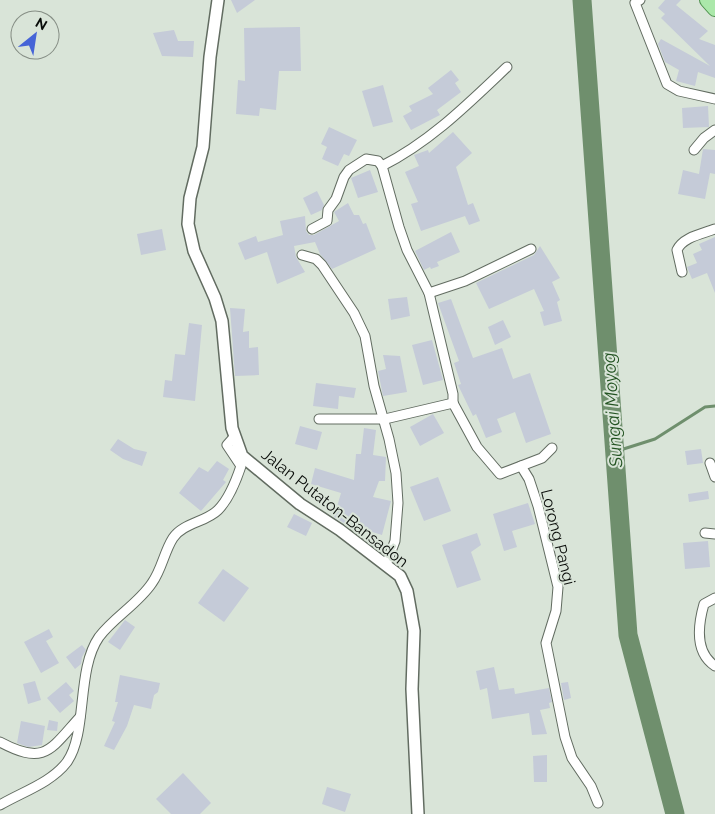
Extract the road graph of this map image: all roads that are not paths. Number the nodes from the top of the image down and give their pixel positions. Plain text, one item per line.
1 (218, 0) edge
2 (640, 0) edge
3 (707, 0) edge
4 (715, 9) edge
5 (507, 67) dead end
6 (715, 99) edge
7 (715, 130) edge
8 (694, 150) dead end
9 (382, 166) junction
10 (312, 229) dead end
11 (715, 229) edge
12 (531, 249) dead end
13 (302, 255) dead end
14 (682, 272) dead end
15 (429, 293) junction
16 (453, 403) junction
17 (319, 419) dead end
18 (385, 419) junction
19 (235, 436) junction
20 (552, 448) dead end
21 (710, 462) dead end
22 (521, 466) junction
23 (715, 477) edge
24 (705, 533) dead end
25 (715, 534) edge
26 (386, 565) junction
27 (715, 598) edge
28 (715, 666) edge
29 (80, 716) junction
30 (0, 742) edge
31 (598, 803) dead end
32 (0, 805) edge
33 (418, 814) edge

1 - 19 street, Jalan Putaton-Bansadon
2 - 6 street
3 - 4 main road
5 - 9 street
7 - 8 street
9 - 10 street
9 - 15 street
11 - 14 street
12 - 15 street
13 - 18 street
15 - 16 street
16 - 18 street
16 - 22 street
17 - 18 street
18 - 26 street
19 - 26 street, Jalan Putaton-Bansadon
19 - 29 street
20 - 22 street
21 - 23 street
22 - 31 street, Lorong Pangi
24 - 25 street
26 - 33 street, Jalan Putaton-Bansadon
27 - 28 street
29 - 30 street
29 - 32 street

